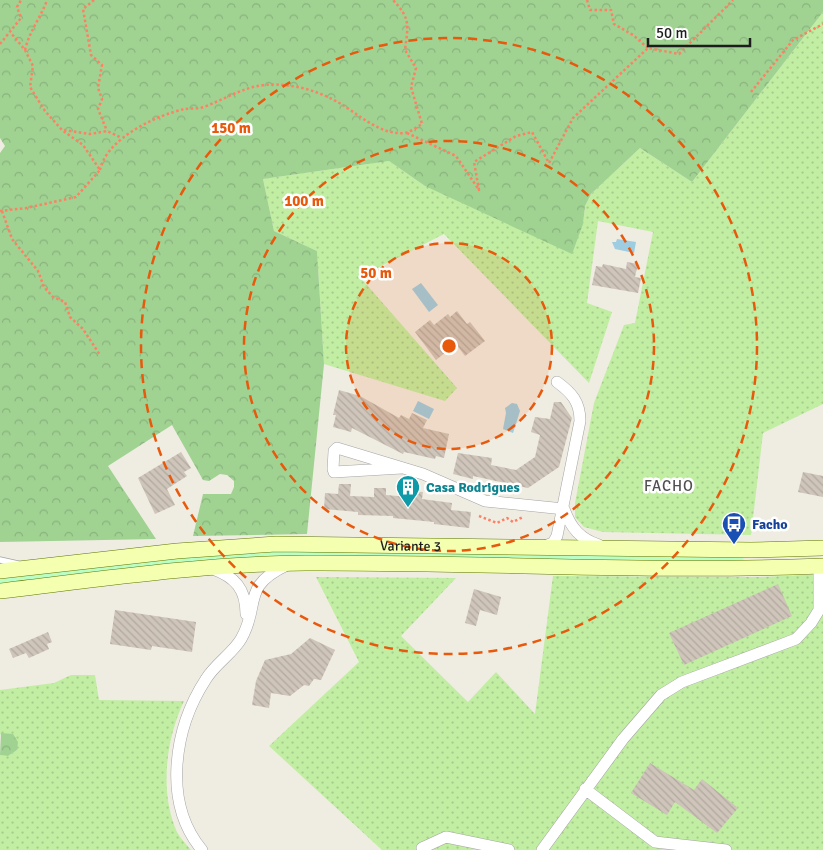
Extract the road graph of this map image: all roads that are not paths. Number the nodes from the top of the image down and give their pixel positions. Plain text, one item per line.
1 (557, 382) dead end
2 (402, 468) junction
3 (564, 509) junction
4 (542, 547) junction
5 (610, 548) junction
6 (823, 548) edge
7 (0, 560) edge
8 (288, 564) junction
9 (821, 566) edge
10 (30, 568) junction
11 (211, 568) junction
12 (0, 571) edge
13 (0, 591) edge
14 (245, 628) junction
15 (585, 790) junction
16 (422, 848) dead end
17 (202, 850) edge
18 (509, 850) edge
19 (542, 850) edge
20 (726, 850) edge

1 - 3 street
2 - 2 street
2 - 3 street
3 - 4 street
3 - 5 street
4 - 5 main road, Variante 3
4 - 10 main road, Variante 3
5 - 6 main road, Variante 3
7 - 10 lane
8 - 9 main road, Variante 3
8 - 11 main road, Variante 3
8 - 14 street
9 - 15 street
10 - 12 main road, Variante 3
11 - 13 main road, Variante 3
11 - 14 street
14 - 17 street
15 - 19 street
15 - 20 street
16 - 18 street

